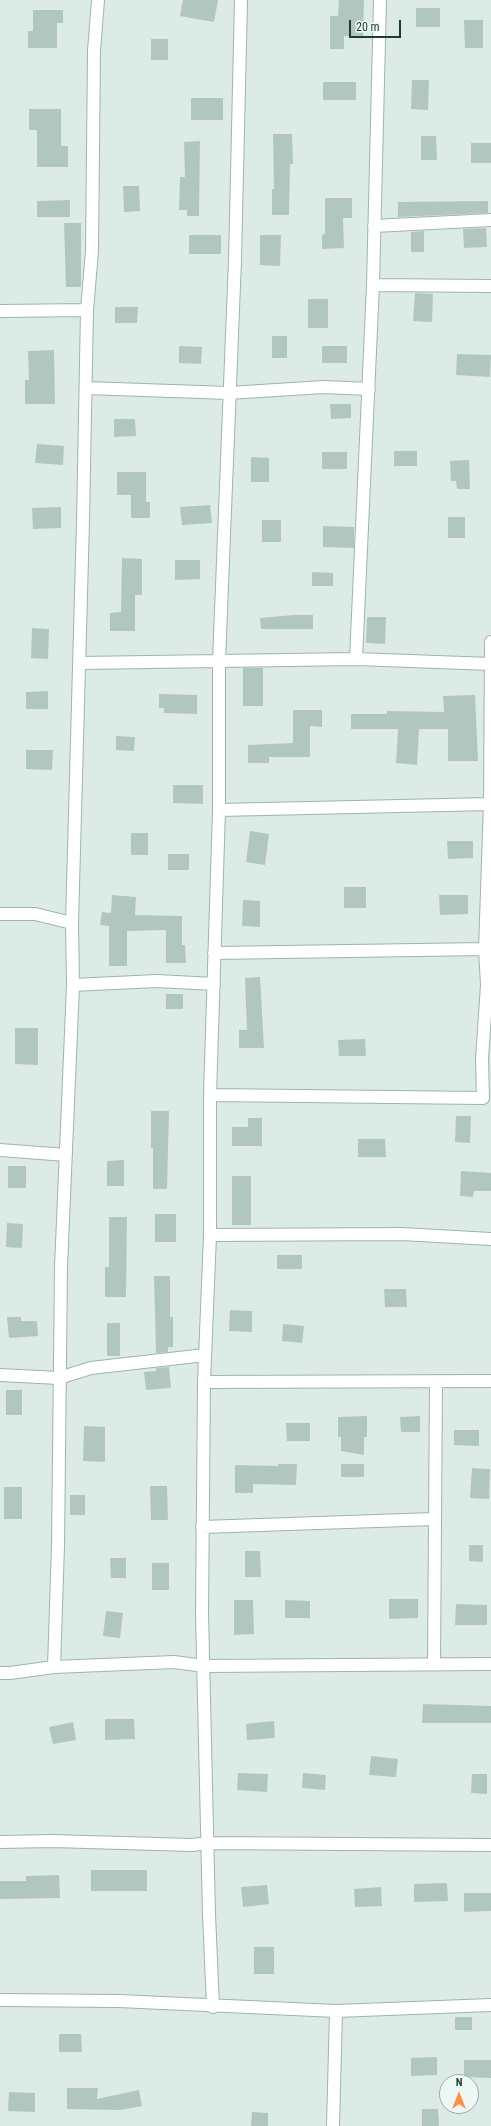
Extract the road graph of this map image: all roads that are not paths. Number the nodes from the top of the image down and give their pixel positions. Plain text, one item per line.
1 (98, 0) edge
2 (242, 0) edge
3 (380, 0) edge
4 (491, 220) edge
5 (374, 226) junction
6 (373, 285) junction
7 (491, 286) edge
8 (87, 310) junction
9 (0, 311) edge
10 (86, 388) junction
11 (369, 388) junction
12 (229, 393) junction
13 (491, 642) edge
14 (356, 659) junction
15 (219, 661) junction
16 (80, 663) junction
17 (490, 664) edge
18 (490, 804) edge
19 (219, 810) junction
20 (0, 914) edge
21 (72, 923) junction
22 (485, 949) junction
23 (214, 953) junction
24 (214, 984) junction
25 (73, 985) junction
26 (210, 1094) junction
27 (0, 1150) edge
28 (66, 1155) junction
29 (210, 1235) junction
30 (491, 1239) edge
31 (205, 1356) junction
32 (0, 1375) edge
33 (59, 1378) junction
34 (436, 1381) junction
35 (491, 1381) edge
36 (204, 1382) junction
37 (434, 1519) junction
38 (202, 1526) junction
39 (434, 1664) junction
40 (491, 1664) edge
41 (204, 1666) junction
42 (54, 1667) junction
43 (0, 1672) edge
44 (0, 1842) edge
45 (208, 1843) junction
46 (491, 1845) edge
47 (0, 2000) edge
48 (491, 2005) edge
49 (213, 2007) junction
50 (336, 2011) junction
51 (333, 2126) edge

1 - 8 street
2 - 12 street
3 - 5 street
4 - 5 street
5 - 6 street
6 - 7 street
6 - 11 street
8 - 9 street
8 - 10 street
10 - 12 street
10 - 16 street
11 - 12 street
11 - 14 street
12 - 15 street
13 - 17 street
14 - 15 street
14 - 17 street
15 - 16 street
15 - 19 street
16 - 21 street
17 - 18 street
18 - 19 street
18 - 22 street
19 - 23 street
20 - 21 street
21 - 25 street
22 - 23 street
22 - 26 street
23 - 24 street
24 - 25 street
24 - 26 street
25 - 28 street
26 - 29 street
27 - 28 street
28 - 33 street
29 - 30 street
29 - 31 street
31 - 33 street
31 - 36 street
32 - 33 street
33 - 42 street
34 - 35 street
34 - 36 street
34 - 37 street
36 - 38 street
37 - 38 street
37 - 39 street
38 - 41 street
39 - 40 street
39 - 41 street
41 - 42 street
41 - 45 street
42 - 43 street
44 - 45 street
45 - 46 street
45 - 49 street
47 - 49 street
48 - 50 street
49 - 50 street
50 - 51 street

